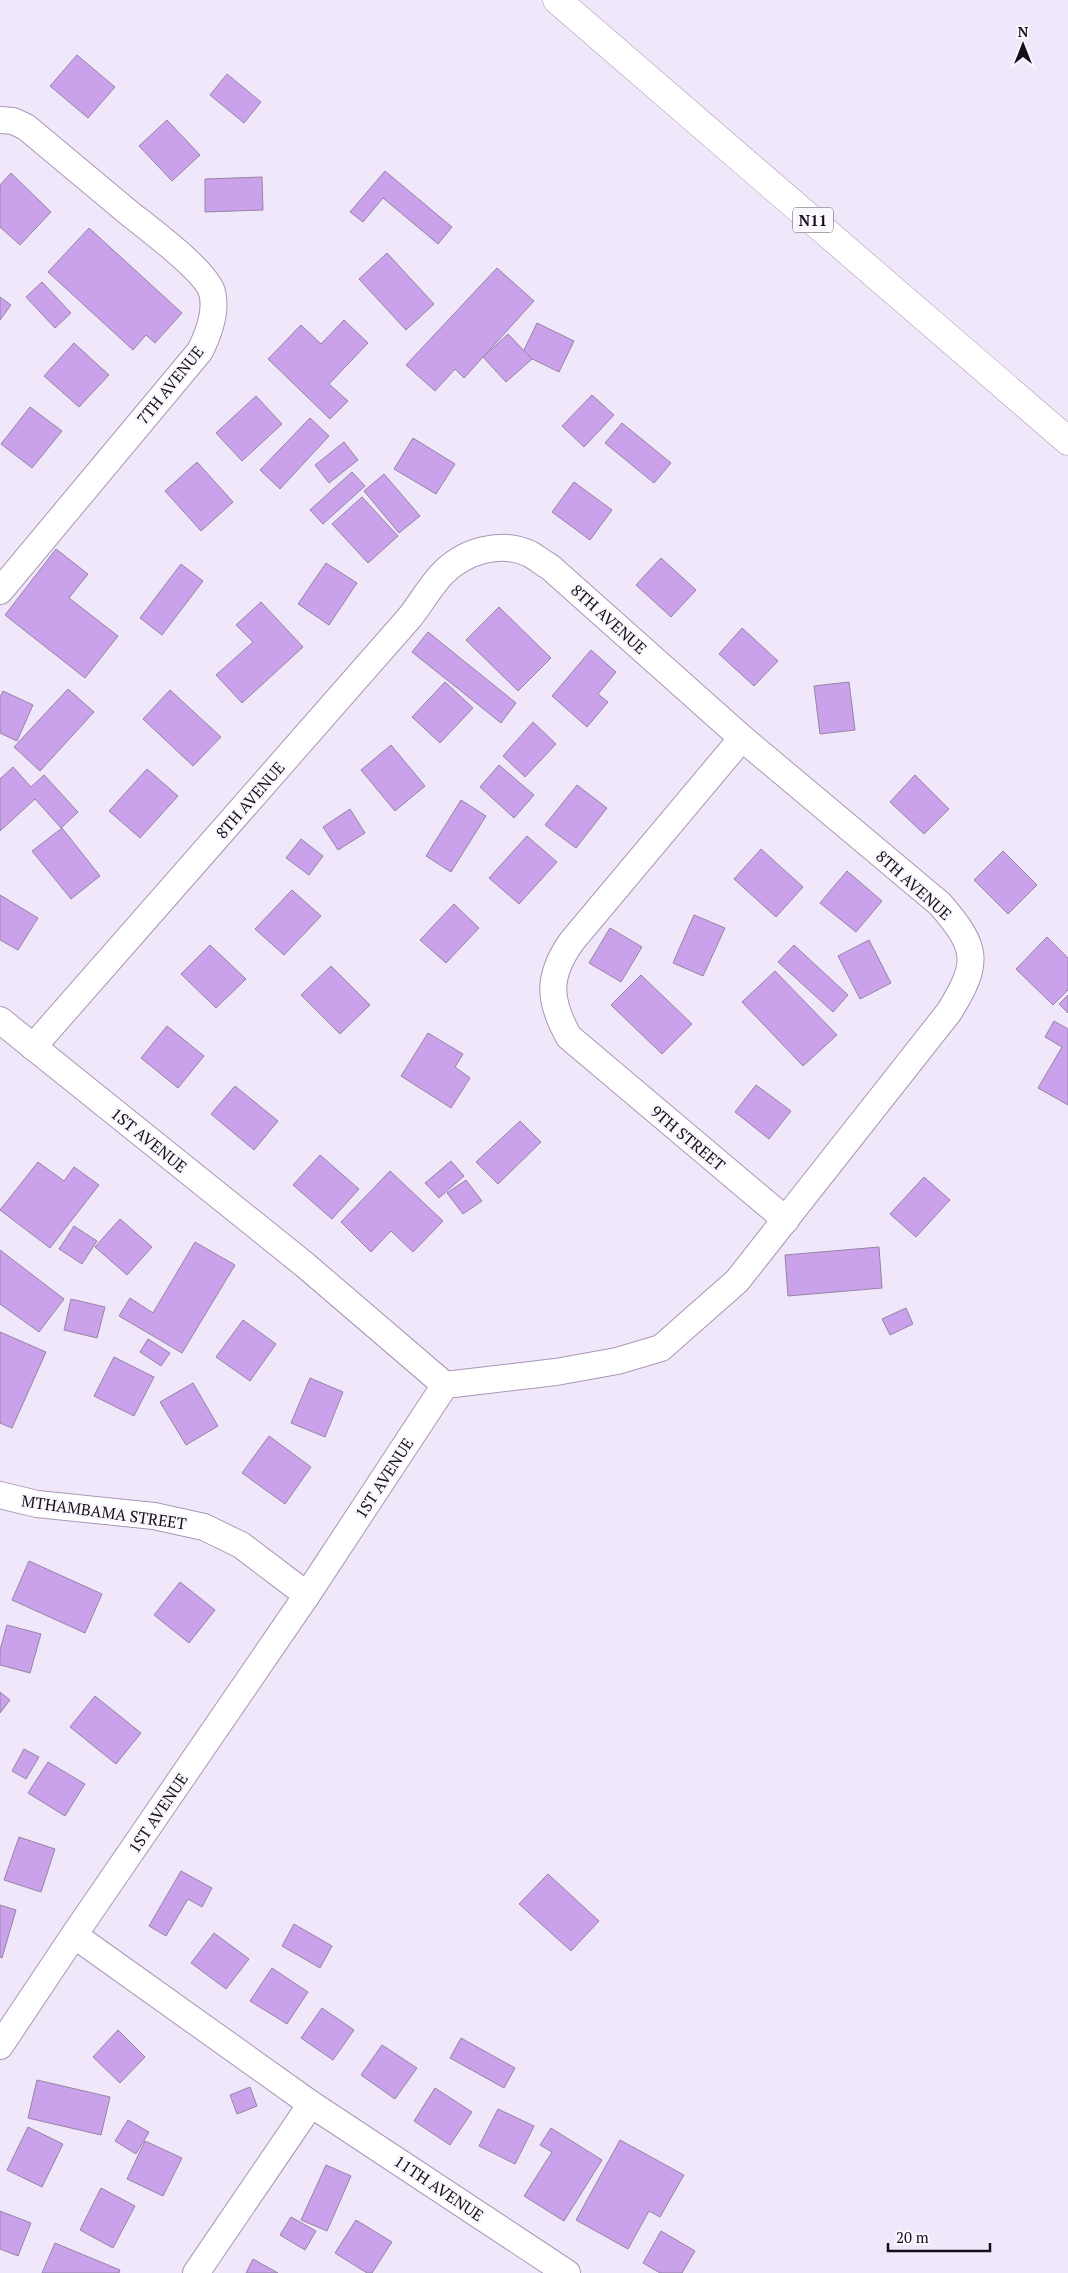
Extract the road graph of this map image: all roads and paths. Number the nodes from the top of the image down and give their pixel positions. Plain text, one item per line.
1 (557, 0) edge
2 (0, 120) edge
3 (1068, 441) edge
4 (1, 588) edge
5 (742, 738) junction
6 (0, 1020) edge
7 (33, 1047) junction
8 (786, 1220) junction
9 (445, 1385) junction
10 (0, 1495) edge
11 (307, 1595) junction
12 (74, 1935) junction
13 (0, 2046) edge
14 (312, 2104) junction
15 (196, 2273) edge
16 (567, 2273) edge

1 - 3 highway, N11
2 - 4 street, 7TH AVENUE
5 - 7 street, 8TH AVENUE
5 - 8 street, 8TH AVENUE
5 - 8 street, 9TH STREET
6 - 7 street, 1ST AVENUE
7 - 9 street, 1ST AVENUE
8 - 9 street
9 - 11 street, 1ST AVENUE
10 - 11 street, MTHAMBAMA STREET
11 - 12 street, 1ST AVENUE
12 - 13 street, 1ST AVENUE
12 - 14 street, 11TH AVENUE
14 - 15 street
14 - 16 street, 11TH AVENUE

